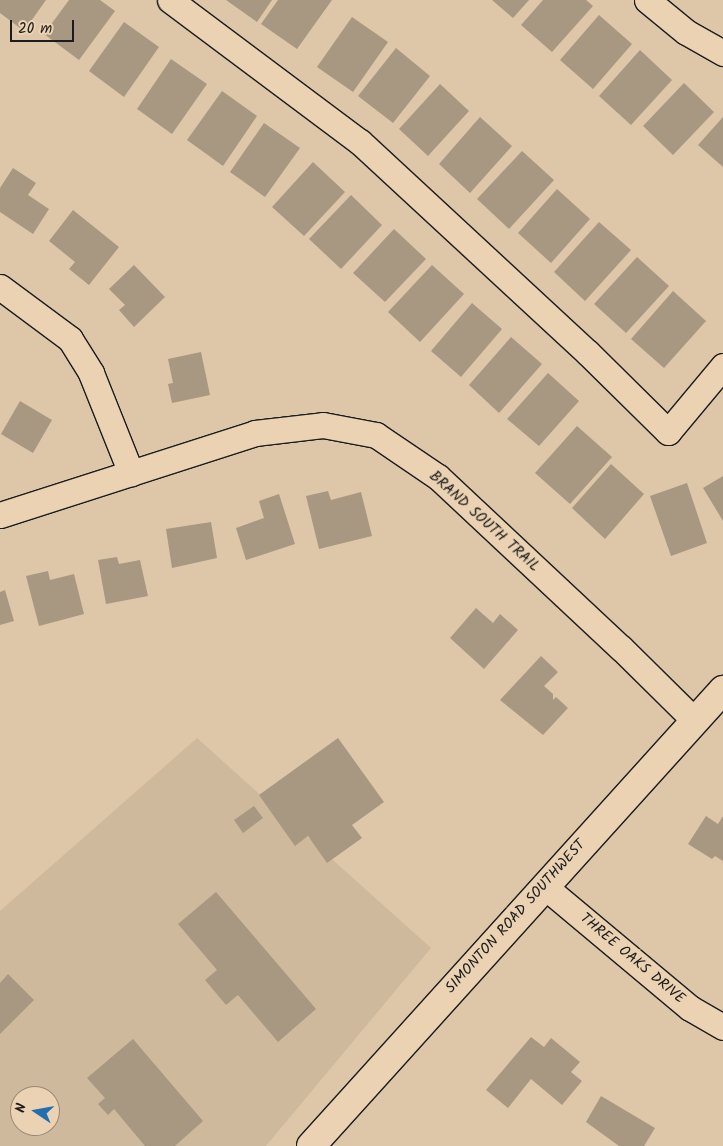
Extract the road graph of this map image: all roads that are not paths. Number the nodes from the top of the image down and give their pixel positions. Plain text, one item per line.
1 (170, 0) edge
2 (647, 0) edge
3 (723, 53) edge
4 (0, 287) edge
5 (723, 366) edge
6 (131, 473) junction
7 (0, 515) edge
8 (723, 690) edge
9 (695, 721) junction
10 (544, 886) junction
11 (723, 1028) edge
12 (310, 1146) edge

1 - 5 street
2 - 3 street
4 - 6 street
6 - 7 street, BRAND SOUTH TRAIL
6 - 9 street, BRAND SOUTH TRAIL
8 - 9 street, SIMONTON ROAD SOUTHWEST
9 - 10 street, SIMONTON ROAD SOUTHWEST
10 - 11 street, THREE OAKS DRIVE
10 - 12 street, SIMONTON ROAD SOUTHWEST

